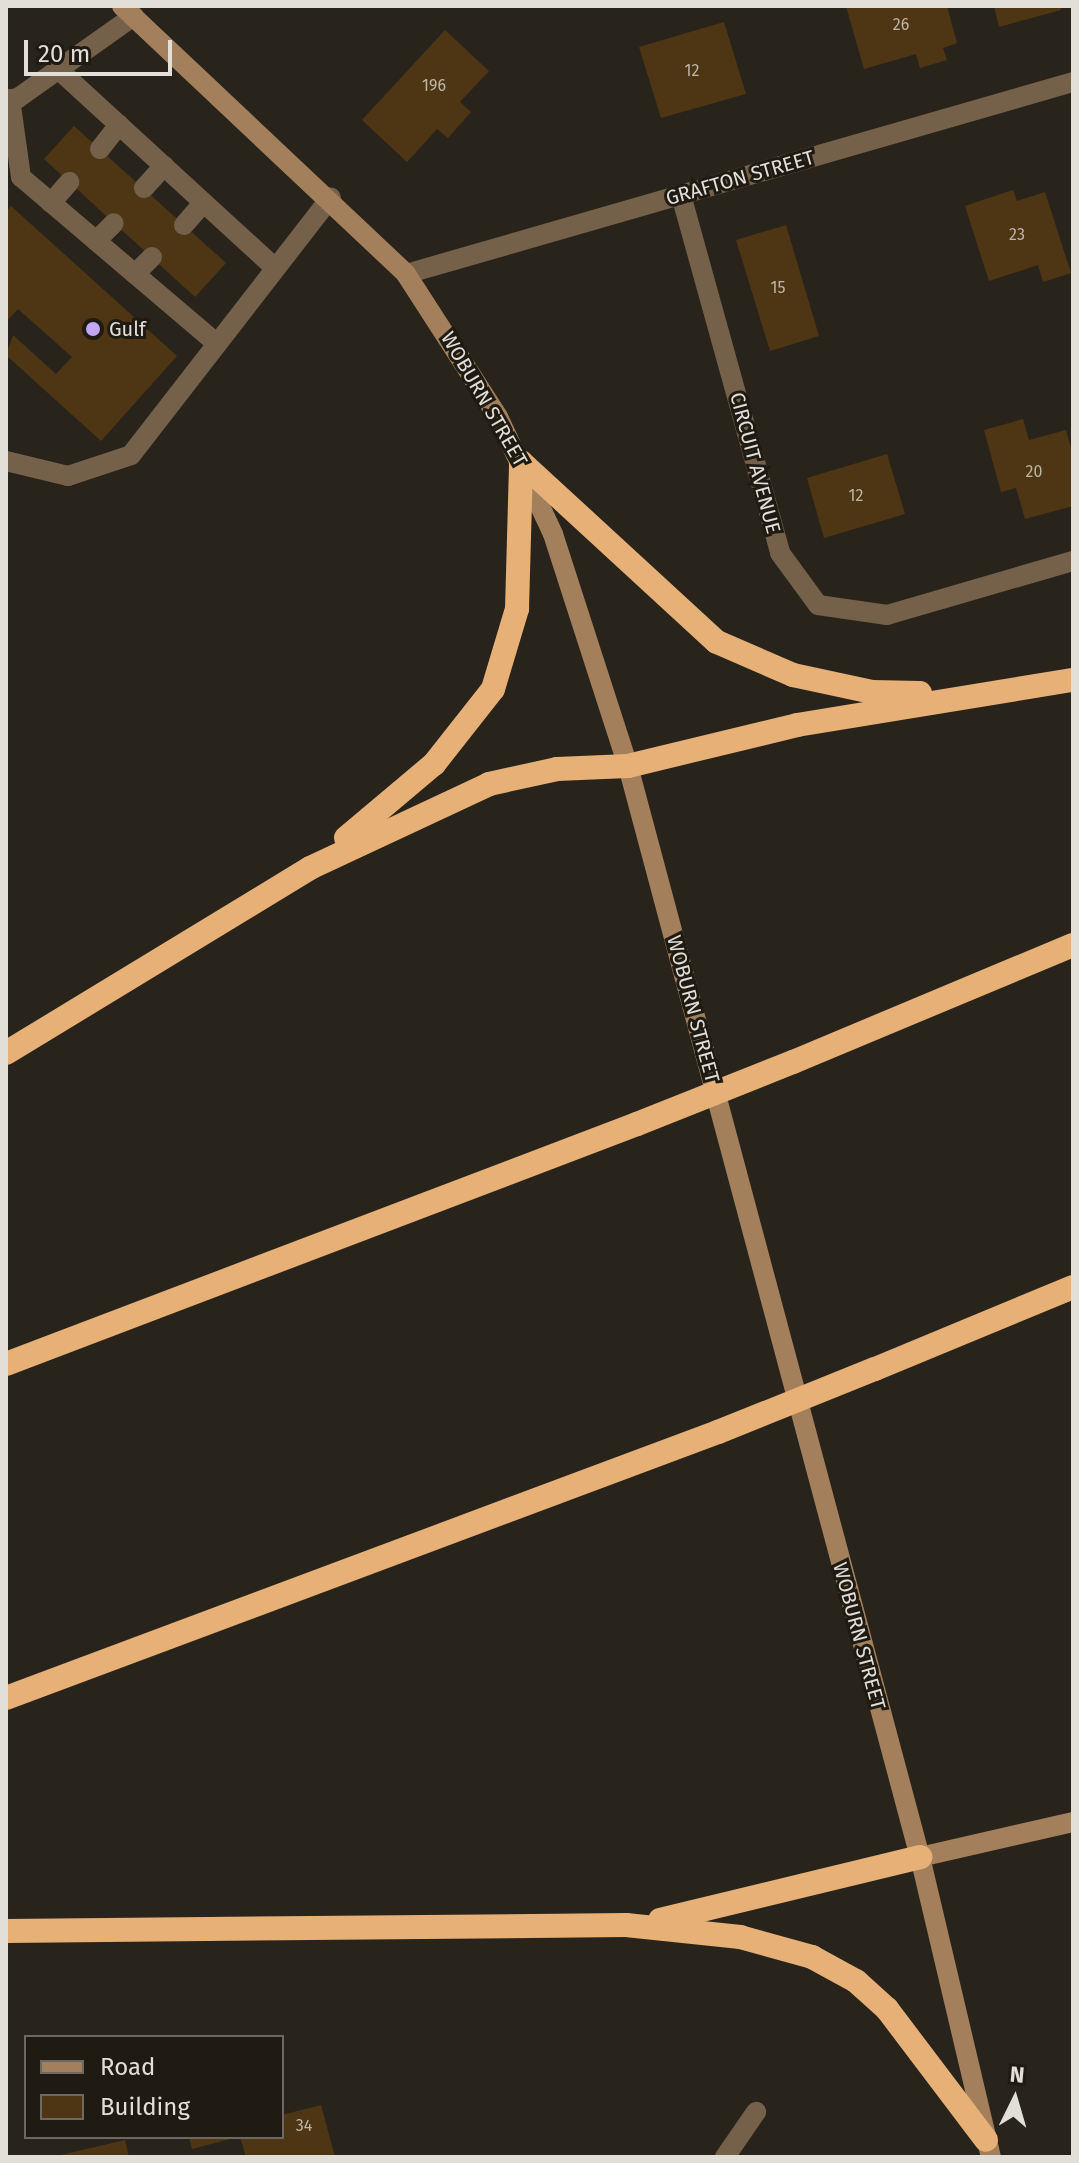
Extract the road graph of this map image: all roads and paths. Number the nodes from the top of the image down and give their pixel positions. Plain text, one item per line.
1 (128, 11) edge
2 (59, 70) junction
3 (1073, 82) edge
4 (8, 100) edge
5 (119, 125) junction
6 (100, 149) dead end
7 (164, 166) junction
8 (69, 182) dead end
9 (144, 188) dead end
10 (681, 195) junction
11 (331, 197) junction
12 (51, 203) junction
13 (203, 203) junction
14 (114, 223) dead end
15 (184, 225) dead end
16 (96, 241) junction
17 (152, 257) dead end
18 (274, 267) junction
19 (135, 274) junction
20 (406, 274) junction
21 (214, 341) junction
22 (6, 461) edge
23 (521, 462) junction
24 (1073, 561) edge
25 (1073, 680) edge
26 (986, 693) junction
27 (628, 766) junction
28 (310, 868) junction
29 (1073, 945) edge
30 (6, 1053) edge
31 (1073, 1287) edge
32 (6, 1364) edge
33 (6, 1698) edge
34 (1073, 1822) edge
35 (920, 1857) junction
36 (626, 1925) junction
37 (6, 1931) edge
38 (756, 2112) dead end
39 (988, 2148) edge
40 (725, 2157) edge

1 - 2 street
1 - 11 main road, WOBURN STREET
2 - 4 street
2 - 5 street
3 - 10 street, GRAFTON STREET
4 - 12 street
5 - 6 street
5 - 7 street
7 - 9 street
7 - 13 street
8 - 12 street
10 - 20 street, GRAFTON STREET
10 - 24 street, CIRCUIT AVENUE
11 - 18 street
11 - 20 main road, WOBURN STREET
12 - 16 street
13 - 15 street
13 - 18 street
14 - 16 street
16 - 19 street
17 - 19 street
18 - 21 street
19 - 21 street
20 - 23 main road, WOBURN STREET
21 - 22 street
23 - 26 highway
23 - 27 main road, WOBURN STREET
23 - 28 highway
25 - 26 highway
26 - 27 highway
27 - 28 highway
27 - 35 main road, WOBURN STREET
28 - 30 highway
29 - 32 highway, bridge
31 - 33 highway, bridge
34 - 35 main road
35 - 36 highway
35 - 39 main road, WOBURN STREET
36 - 37 highway
36 - 39 highway
38 - 40 street

